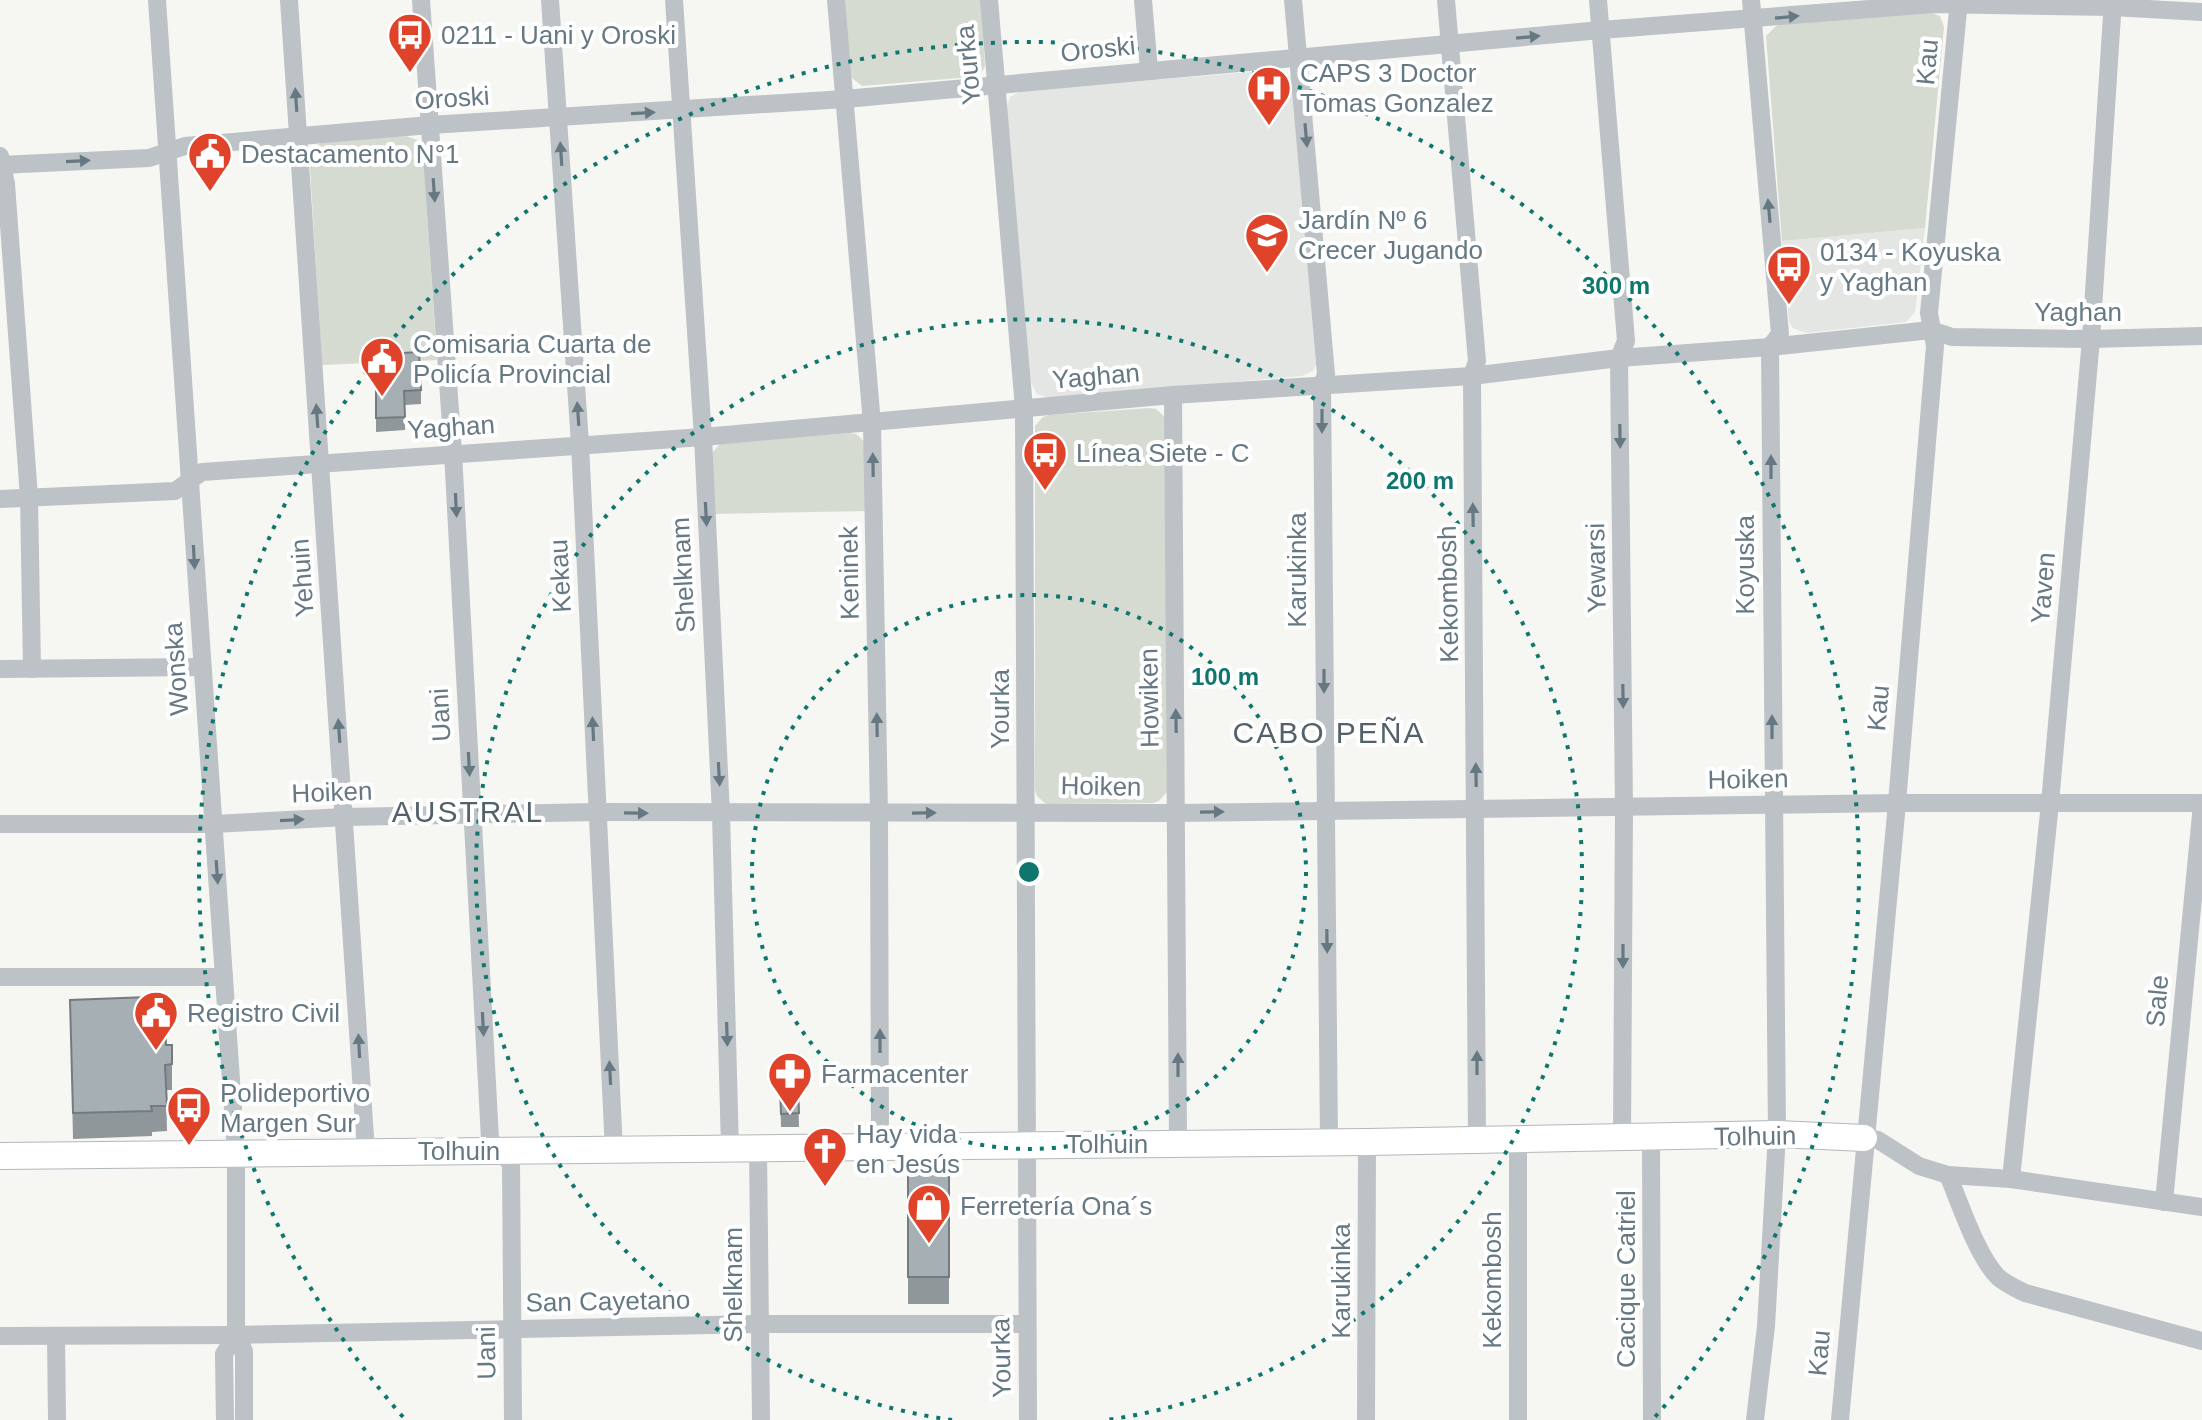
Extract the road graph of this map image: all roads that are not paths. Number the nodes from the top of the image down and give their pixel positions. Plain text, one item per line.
1 (157, 0) edge
2 (289, 0) edge
3 (421, 0) edge
4 (550, 0) edge
5 (674, 0) edge
6 (836, 0) edge
7 (989, 0) edge
8 (1143, 0) edge
9 (1293, 0) edge
10 (1446, 0) edge
11 (1598, 0) edge
12 (1751, 0) edge
13 (1959, 3) edge
14 (2112, 4) edge
15 (2202, 12) edge
16 (1752, 19) junction
17 (1601, 30) junction
18 (1450, 44) junction
19 (1299, 57) junction
20 (1149, 70) junction
21 (996, 85) junction
22 (845, 99) junction
23 (681, 111) junction
24 (559, 117) junction
25 (430, 125) junction
26 (299, 136) junction
27 (168, 152) junction
28 (1, 162) edge
29 (1931, 330) junction
30 (2202, 336) edge
31 (2091, 339) junction
32 (1770, 347) junction
33 (1619, 358) junction
34 (1472, 376) junction
35 (1322, 386) junction
36 (1173, 395) junction
37 (1024, 408) junction
38 (872, 424) junction
39 (703, 437) junction
40 (580, 444) junction
41 (453, 453) junction
42 (320, 463) junction
43 (190, 479) junction
44 (29, 497) junction
45 (0, 499) edge
46 (201, 667) junction
47 (0, 669) edge
48 (32, 669) junction
49 (1897, 803) junction
50 (2050, 803) junction
51 (2202, 804) edge
52 (1773, 805) junction
53 (1624, 807) junction
54 (1476, 809) junction
55 (1325, 810) junction
56 (1027, 811) junction
57 (597, 812) junction
58 (1176, 813) junction
59 (721, 814) junction
60 (879, 814) junction
61 (471, 815) junction
62 (345, 817) junction
63 (0, 824) edge
64 (214, 824) junction
65 (0, 977) edge
66 (224, 977) junction
67 (1777, 1134) junction
68 (1651, 1138) junction
69 (1864, 1138) junction
70 (1622, 1139) junction
71 (1518, 1140) junction
72 (1477, 1141) junction
73 (1329, 1142) junction
74 (1367, 1142) junction
75 (1178, 1143) junction
76 (1028, 1144) junction
77 (880, 1147) junction
78 (730, 1149) junction
79 (758, 1149) junction
80 (500, 1151) junction
81 (614, 1151) junction
82 (366, 1152) junction
83 (236, 1153) junction
84 (0, 1156) edge
85 (1948, 1175) junction
86 (2011, 1179) junction
87 (2164, 1202) junction
88 (2202, 1207) edge
89 (758, 1324) junction
90 (1026, 1324) junction
91 (511, 1329) junction
92 (236, 1335) junction
93 (0, 1336) edge
94 (56, 1337) junction
95 (2202, 1341) edge
96 (57, 1420) edge
97 (225, 1420) edge
98 (244, 1420) edge
99 (513, 1420) edge
100 (761, 1420) edge
101 (1028, 1420) edge
102 (1366, 1420) edge
103 (1518, 1420) edge
104 (1652, 1420) edge
105 (1755, 1420) edge
106 (1840, 1420) edge

1 - 27 street, Wonska
26 -> 2 street, Yehuin
3 - 25 street, Uani
4 - 24 street, Kekau
5 - 23 street, Shelknam
6 - 22 street, Keninek
7 - 21 street, Yourka
8 - 20 street
9 - 19 street, Karukinka
10 - 18 street, Kekombosh
11 - 17 street, Yewarsi
12 - 16 street, Koyuska
13 - 14 street, Oroski
16 -> 13 street, Oroski
13 - 29 street, Kau
14 - 15 street, Oroski
14 - 31 street, Yaven
16 - 17 street, Oroski
32 -> 16 street, Koyuska
18 -> 17 street, Oroski
17 - 33 street, Yewarsi
18 - 19 street, Oroski
18 - 34 street, Kekombosh
19 - 20 street, Oroski
19 -> 35 street, Karukinka
20 - 21 street, Oroski
21 - 22 street, Oroski
21 - 37 street, Yourka
22 - 23 street, Oroski
22 - 38 street, Keninek
24 -> 23 street, Oroski
23 - 39 street, Shelknam
24 - 25 street, Oroski
40 -> 24 street, Kekau
25 - 26 street, Oroski
25 -> 41 street, Uani
26 - 27 street, Oroski
42 -> 26 street, Yehuin
28 -> 27 street, Oroski
27 - 43 street, Wonska
28 - 44 street
29 - 31 street, Yaghan
29 - 32 street, Yaghan
29 - 49 street, Kau
30 - 31 street, Yaghan
31 - 50 street, Yaven
32 - 33 street, Yaghan
52 -> 32 street, Koyuska
33 - 34 street, Yaghan
33 -> 53 street, Yewarsi
34 - 35 street, Yaghan
54 -> 34 street, Kekombosh
35 - 36 street, Yaghan
35 -> 55 street, Karukinka
36 - 37 street, Yaghan
58 -> 36 street, Howiken
37 - 38 street, Yaghan
37 - 56 street, Yourka
38 - 39 street, Yaghan
60 -> 38 street, Keninek
39 - 40 street, Yaghan
39 -> 59 street, Shelknam
40 - 41 street, Yaghan
57 -> 40 street, Kekau
41 - 42 street, Yaghan
41 -> 61 street, Uani
42 - 43 street, Yaghan
62 -> 42 street, Yehuin
43 - 44 street, Yaghan
43 -> 46 street, Wonska
44 - 45 street, Yaghan
44 - 48 street
46 - 48 street
46 - 64 street, Wonska
47 - 48 street
49 - 50 street, Hoiken
49 - 52 street, Hoiken
49 - 69 street, Kau
50 - 51 street, Hoiken
50 - 86 street, Yaven
51 - 87 street, Sale
52 - 53 street, Hoiken
52 - 67 street, Koyuska
53 - 54 street, Hoiken
53 -> 70 street, Yewarsi
54 - 55 street, Hoiken
72 -> 54 street, Kekombosh
58 -> 55 street, Hoiken
55 -> 73 street, Karukinka
56 - 58 street, Hoiken
60 -> 56 street, Hoiken
56 - 76 street, Yourka
57 -> 59 street, Hoiken
57 - 61 street, Hoiken
81 -> 57 street, Kekau
75 -> 58 street, Howiken
59 - 60 street, Hoiken
59 -> 78 street, Shelknam
77 -> 60 street, Keninek
61 - 62 street, Hoiken
61 -> 80 street, Uani
64 -> 62 street, Hoiken
82 -> 62 street, Yehuin
63 - 64 street, Hoiken
64 -> 66 street, Wonska
65 - 66 street
66 - 83 street, Wonska
67 - 68 street, Tolhuin
67 - 69 street, Tolhuin
67 - 105 street, Koyuska
68 - 70 street, Tolhuin
68 - 104 street, Cacique Catriel
69 - 85 street, Tolhuin
69 - 106 street, Kau
70 - 71 street, Tolhuin
71 - 72 street, Tolhuin
71 - 103 street, Kekombosh
72 - 74 street, Tolhuin
73 - 74 street, Tolhuin
73 - 75 street, Tolhuin
74 - 102 street, Karukinka
75 - 76 street, Tolhuin
76 - 77 street, Tolhuin
76 - 90 street, Yourka
77 - 79 street, Tolhuin
78 - 79 street, Tolhuin
78 - 81 street, Tolhuin
79 - 89 street, Shelknam
80 - 81 street, Tolhuin
80 - 82 street, Tolhuin
80 - 91 street, Uani
82 - 83 street, Tolhuin
83 - 84 street, Tolhuin
83 - 92 street, Wonska
85 - 86 street, Tolhuin
85 - 95 street
86 - 87 street, Tolhuin
87 - 88 street, Tolhuin
89 - 90 street, San Cayetano
89 - 91 street, San Cayetano
89 - 100 street, Shelknam
90 - 101 street, Yourka
91 - 92 street, San Cayetano
91 - 99 street, Uani
92 - 94 street, San Cayetano
92 - 97 street, Wonska
92 - 98 street, Wonska
93 - 94 street, San Cayetano
94 - 96 street

